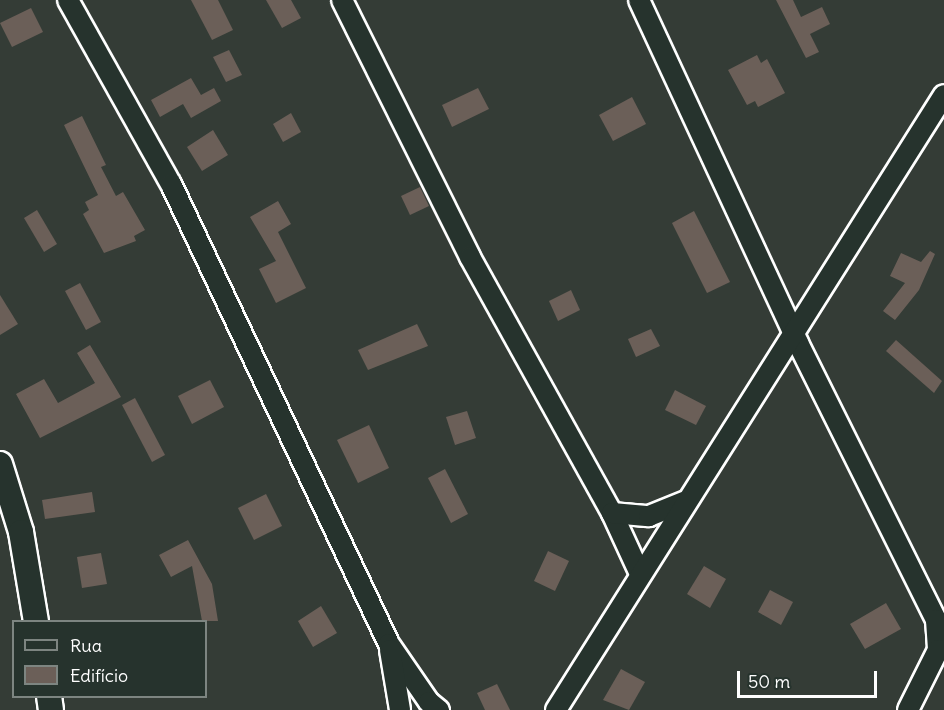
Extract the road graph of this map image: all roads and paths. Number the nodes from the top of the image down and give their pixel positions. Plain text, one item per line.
1 (68, 0) edge
2 (342, 0) edge
3 (639, 0) edge
4 (944, 95) edge
5 (792, 330) junction
6 (0, 464) edge
7 (684, 502) junction
8 (612, 513) junction
9 (640, 574) junction
10 (940, 615) edge
11 (36, 620) edge
12 (389, 644) junction
13 (941, 651) edge
14 (400, 710) edge
15 (439, 710) edge
16 (556, 710) edge
17 (908, 710) edge

1 - 12 street
2 - 8 street
3 - 5 street
4 - 5 street
5 - 7 street
5 - 10 street
6 - 11 street
7 - 8 street
7 - 9 street
8 - 9 street
9 - 16 street
10 - 13 street
12 - 14 street
12 - 15 street
13 - 17 street

